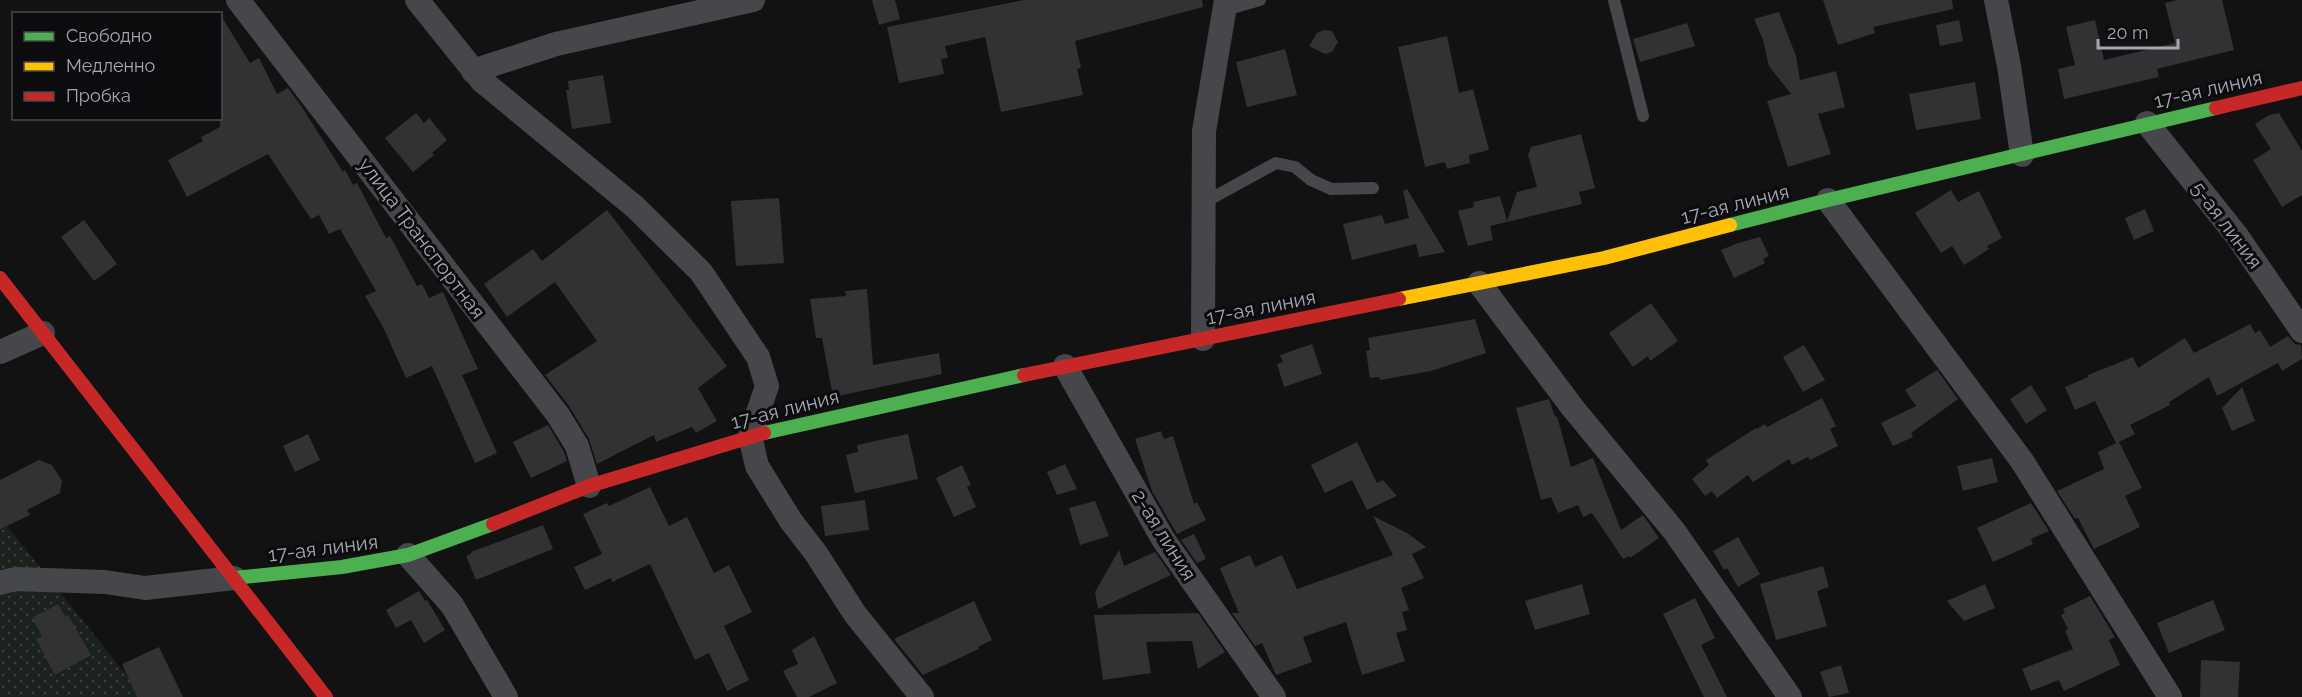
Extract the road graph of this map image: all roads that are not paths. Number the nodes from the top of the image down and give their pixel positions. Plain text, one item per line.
1 (238, 0) edge
2 (417, 0) edge
3 (753, 0) edge
4 (1260, 0) edge
5 (1614, 0) edge
6 (1996, 0) edge
7 (1226, 5) edge
8 (473, 71) junction
9 (2302, 88) edge
10 (1643, 116) dead end
11 (2147, 123) junction
12 (2022, 156) junction
13 (1373, 188) dead end
14 (1828, 200) junction
15 (1205, 202) junction
16 (0, 278) edge
17 (1479, 283) junction
18 (2302, 331) edge
19 (43, 333) junction
20 (1203, 339) junction
21 (0, 352) edge
22 (1065, 366) junction
23 (750, 436) junction
24 (589, 486) junction
25 (408, 555) junction
26 (234, 578) junction
27 (0, 583) edge
28 (326, 697) edge
29 (506, 697) edge
30 (922, 697) edge
31 (1274, 697) edge
32 (1790, 697) edge
33 (2170, 697) edge

1 - 24 street, улица Транспортная
2 - 8 street
3 - 8 street
4 - 7 lane
5 - 10 lane
6 - 12 street
7 - 15 street
8 - 23 street
9 - 11 street, 17-ая линия
11 - 12 street, 17-ая линия
11 - 18 street, 5-ая линия
12 - 14 street, 17-ая линия
13 - 15 lane
14 - 17 street, 17-ая линия
14 - 33 street
15 - 20 street
16 - 19 street
17 - 20 street, 17-ая линия
17 - 32 street
19 - 21 street
19 - 26 street
20 - 22 street, 17-ая линия
22 - 23 street, 17-ая линия
22 - 31 street, 2-ая линия
23 - 24 street, 17-ая линия
23 - 30 street
24 - 25 street, 17-ая линия
25 - 26 street, 17-ая линия
25 - 29 street
26 - 27 street
26 - 28 street

